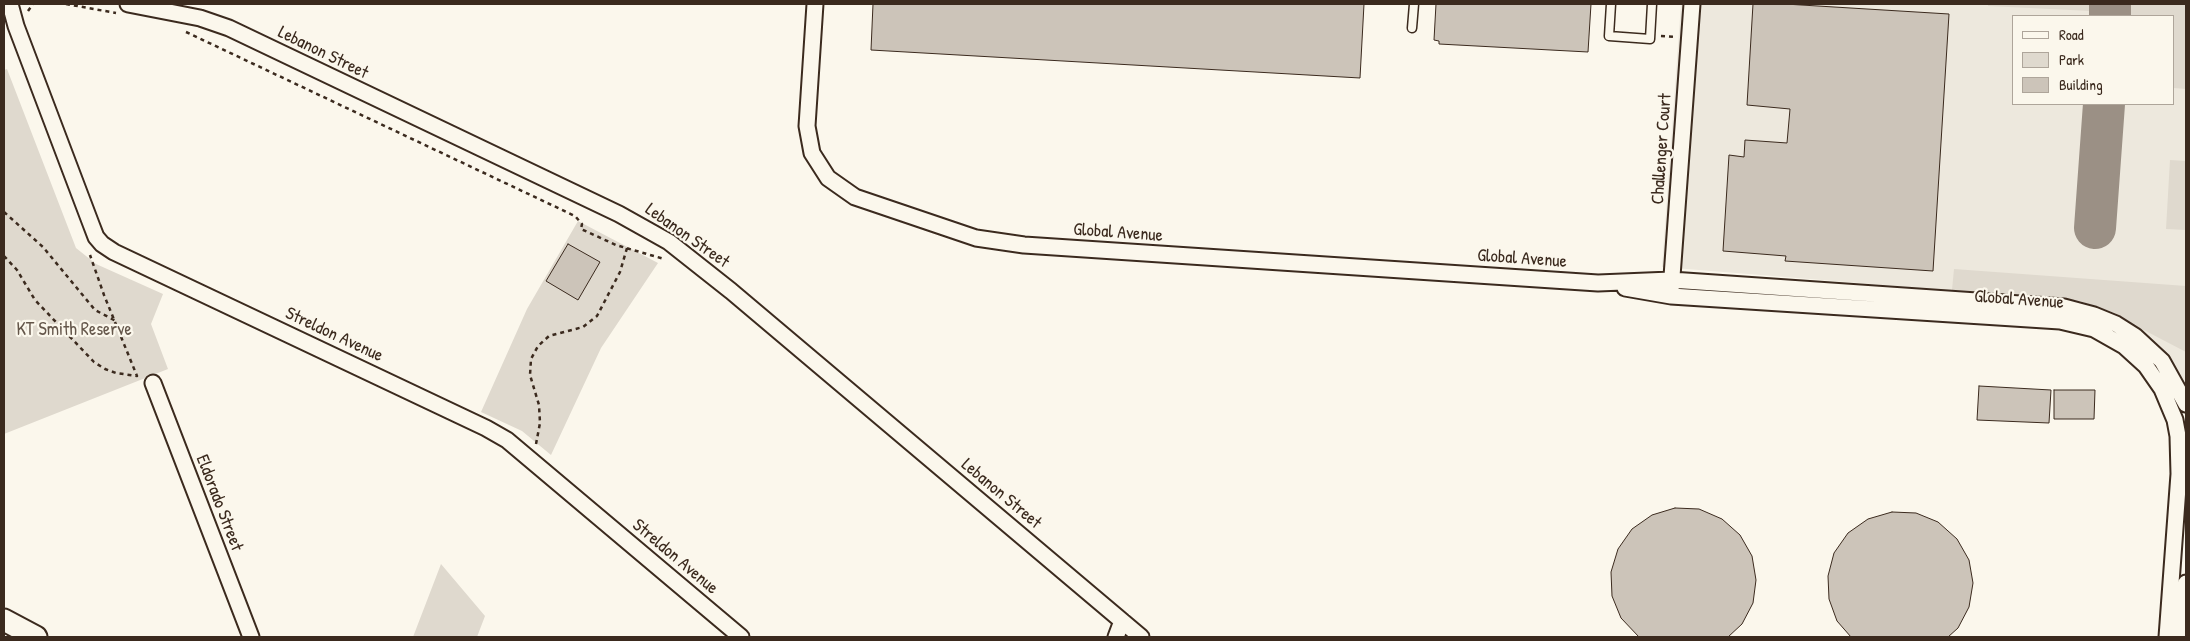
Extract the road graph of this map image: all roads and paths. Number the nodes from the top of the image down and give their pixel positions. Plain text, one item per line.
1 (10, 4) edge
2 (66, 4) edge
3 (815, 4) edge
4 (1414, 4) edge
5 (1611, 4) edge
6 (1652, 4) edge
7 (1692, 4) edge
8 (125, 9) edge
9 (1412, 28) dead end
10 (180, 29) dead end
11 (1650, 35) junction
12 (1690, 38) junction
13 (4, 212) edge
14 (627, 248) junction
15 (4, 256) edge
16 (669, 260) dead end
17 (1671, 280) junction
18 (1598, 283) junction
19 (1671, 296) junction
20 (153, 382) dead end
21 (2186, 404) edge
22 (530, 442) dead end
23 (2186, 583) edge
24 (4, 620) edge
25 (1122, 621) junction
26 (36, 637) edge
27 (251, 637) edge
28 (741, 637) edge
29 (1116, 637) edge
30 (1141, 637) edge
31 (2167, 637) edge
32 (2182, 637) edge

1 - 28 street, Streldon Avenue
2 - 8 path
3 - 18 street, Global Avenue
4 - 9 lane
5 - 11 lane
6 - 11 lane
7 - 12 street, Challenger Court
8 - 25 street, Lebanon Street
10 - 14 path
11 - 12 path
12 - 17 street, Challenger Court
13 - 15 path
14 - 16 path
14 - 22 path
17 - 18 street, Global Avenue
17 - 19 street, Challenger Court
17 - 21 street, Global Avenue
18 - 19 street, Global Avenue
19 - 31 street, Global Avenue
20 - 27 street, Eldorado Street
23 - 32 street
24 - 26 main road
25 - 29 street
25 - 30 street, Lebanon Street

